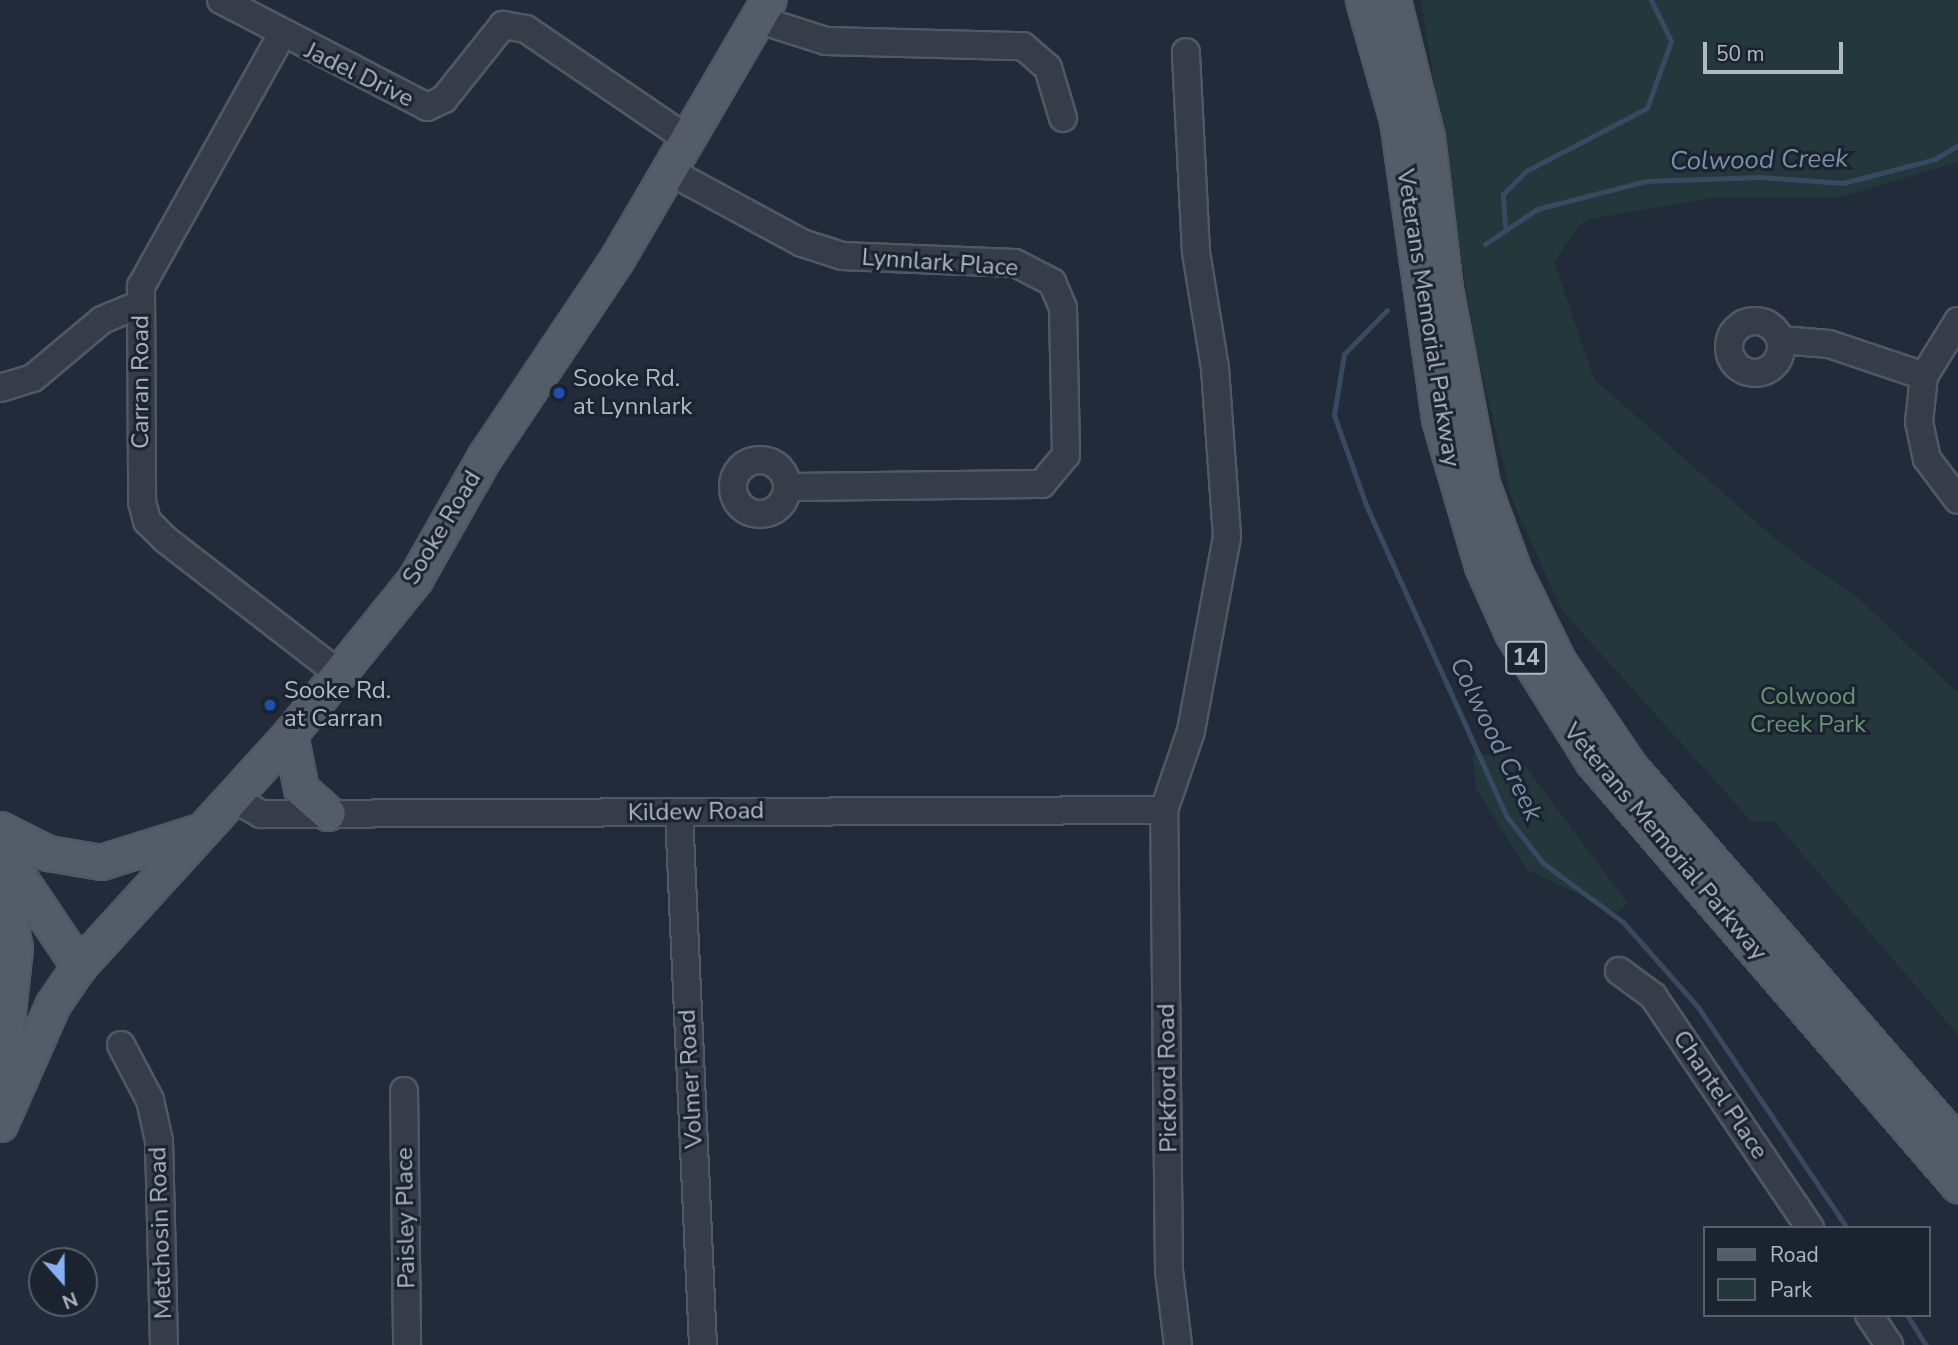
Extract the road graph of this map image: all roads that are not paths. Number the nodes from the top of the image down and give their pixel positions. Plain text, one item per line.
1 (221, 0) edge
2 (1363, 0) edge
3 (1393, 0) edge
4 (763, 10) edge
5 (281, 36) junction
6 (1186, 52) dead end
7 (1063, 118) dead end
8 (687, 139) junction
9 (669, 171) junction
10 (140, 304) junction
11 (1958, 321) edge
12 (1781, 340) dead end
13 (1924, 376) junction
14 (0, 388) edge
15 (787, 487) dead end
16 (1958, 500) edge
17 (1546, 667) junction
18 (337, 672) junction
19 (290, 734) junction
20 (233, 798) junction
21 (1164, 810) junction
22 (328, 813) junction
23 (679, 813) junction
24 (0, 829) edge
25 (202, 830) junction
26 (0, 849) edge
27 (0, 871) edge
28 (79, 966) junction
29 (1619, 971) dead end
30 (121, 1045) dead end
31 (0, 1084) edge
32 (404, 1091) dead end
33 (0, 1124) edge
34 (1958, 1144) edge
35 (1958, 1185) edge
36 (1809, 1226) edge
37 (1870, 1317) edge
38 (164, 1345) edge
39 (407, 1345) edge
40 (703, 1345) edge
41 (1178, 1345) edge
42 (1889, 1345) edge

1 - 5 street, Jadel Drive
2 - 17 main road, Veterans Memorial Parkway / 14
3 - 17 main road, Veterans Memorial Parkway / 14
4 - 7 street
4 - 8 main road, Sooke Road
5 - 8 street, Jadel Drive
5 - 10 street, Carran Road
6 - 21 street, Pickford Road
8 - 9 main road, Sooke Road
9 - 15 street, Lynnlark Place
9 - 18 main road, Sooke Road
10 - 14 street
10 - 18 street, Carran Road
11 - 13 street
12 - 13 street
13 - 16 street
17 - 34 main road, Veterans Memorial Parkway / 14
17 - 35 main road, Veterans Memorial Parkway / 14
18 - 19 main road, Sooke Road
19 - 20 main road, Sooke Road
19 - 22 main road
20 - 22 street, Kildew Road
20 - 25 main road, Sooke Road
21 - 23 street, Kildew Road
21 - 41 street, Pickford Road
22 - 23 street, Kildew Road
23 - 40 street, Volmer Road
24 - 25 main road
25 - 28 main road, Sooke Road
26 - 28 main road
27 - 31 main road
28 - 33 main road, Sooke Road
29 - 36 street, Chantel Place
30 - 38 street, Metchosin Road
32 - 39 street, Paisley Place
37 - 42 street

